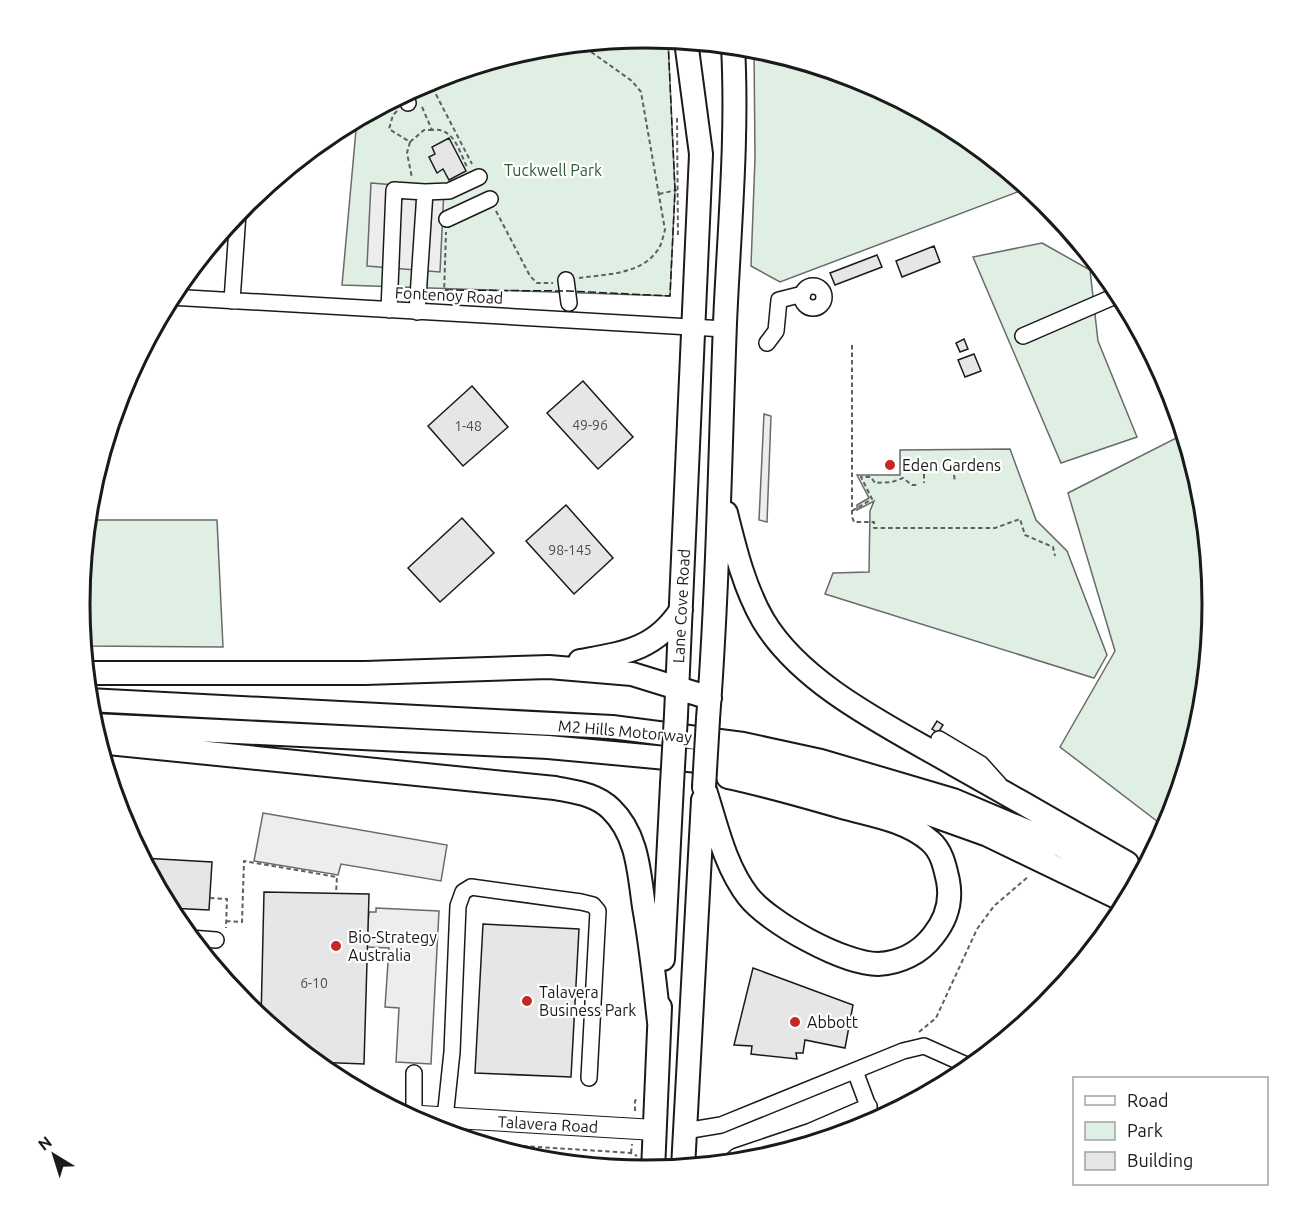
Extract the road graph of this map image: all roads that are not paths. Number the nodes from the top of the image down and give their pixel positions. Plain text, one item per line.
1 (687, 50) edge
2 (733, 55) edge
3 (474, 175) road end
4 (425, 192) junction
5 (490, 199) dead end
6 (447, 219) road end
7 (236, 229) edge
8 (566, 280) road end
9 (802, 294) dead end
10 (181, 298) edge
11 (1111, 298) edge
12 (232, 301) junction
13 (569, 303) dead end
14 (389, 310) junction
15 (417, 312) junction
16 (694, 328) junction
17 (725, 329) junction
18 (1023, 336) dead end
19 (767, 343) dead end
20 (720, 485) junction
21 (681, 610) junction
22 (549, 667) junction
23 (94, 673) edge
24 (676, 689) junction
25 (98, 700) edge
26 (709, 708) junction
27 (103, 725) edge
28 (939, 739) dead end
29 (107, 743) edge
30 (672, 758) junction
31 (704, 787) junction
32 (1009, 795) junction
33 (1136, 868) edge
34 (1129, 881) edge
35 (1119, 898) edge
36 (221, 935) road end
37 (200, 938) edge
38 (660, 1022) junction
39 (961, 1063) edge
40 (855, 1071) junction
41 (414, 1073) dead end
42 (589, 1078) dead end
43 (868, 1106) junction
44 (410, 1108) edge
45 (871, 1114) edge
46 (428, 1117) edge
47 (445, 1118) junction
48 (644, 1129) junction
49 (685, 1131) junction
50 (753, 1150) edge
51 (692, 1159) edge
52 (646, 1161) edge

1 - 16 highway, Lane Cove Road
2 - 17 highway, Lane Cove Road
3 - 4 street
4 - 14 street
4 - 15 street
5 - 6 street
7 - 12 street
8 - 13 street
9 - 19 street
10 - 12 street, Fontenoy Road
11 - 18 street
12 - 14 street, Fontenoy Road
14 - 15 street, Fontenoy Road
15 - 16 street, Fontenoy Road
16 - 17 street, Fontenoy Road
16 - 21 highway, Lane Cove Road
17 - 20 highway, Lane Cove Road
20 - 26 highway, Lane Cove Road
20 - 32 highway
21 - 22 highway
21 - 24 highway, Lane Cove Road
22 - 23 highway
22 - 24 highway
24 - 26 highway
24 - 38 highway, Lane Cove Road, bridge
25 - 34 highway, M2 Hills Motorway
26 - 31 highway, Lane Cove Road, bridge
27 - 30 highway, M2 Hills Motorway
28 - 32 street
29 - 38 highway
30 - 31 highway
30 - 35 highway, M2 Hills Motorway
31 - 49 highway, Lane Cove Road
32 - 33 highway
36 - 37 street
38 - 48 highway, Lane Cove Road
39 - 40 street
40 - 43 street
40 - 49 street
41 - 44 street
42 - 47 street
43 - 45 street
43 - 50 street
46 - 47 main road, Talavera Road
47 - 48 main road, Talavera Road
48 - 49 highway
48 - 52 highway, Lane Cove Road
49 - 51 highway, Lane Cove Road

